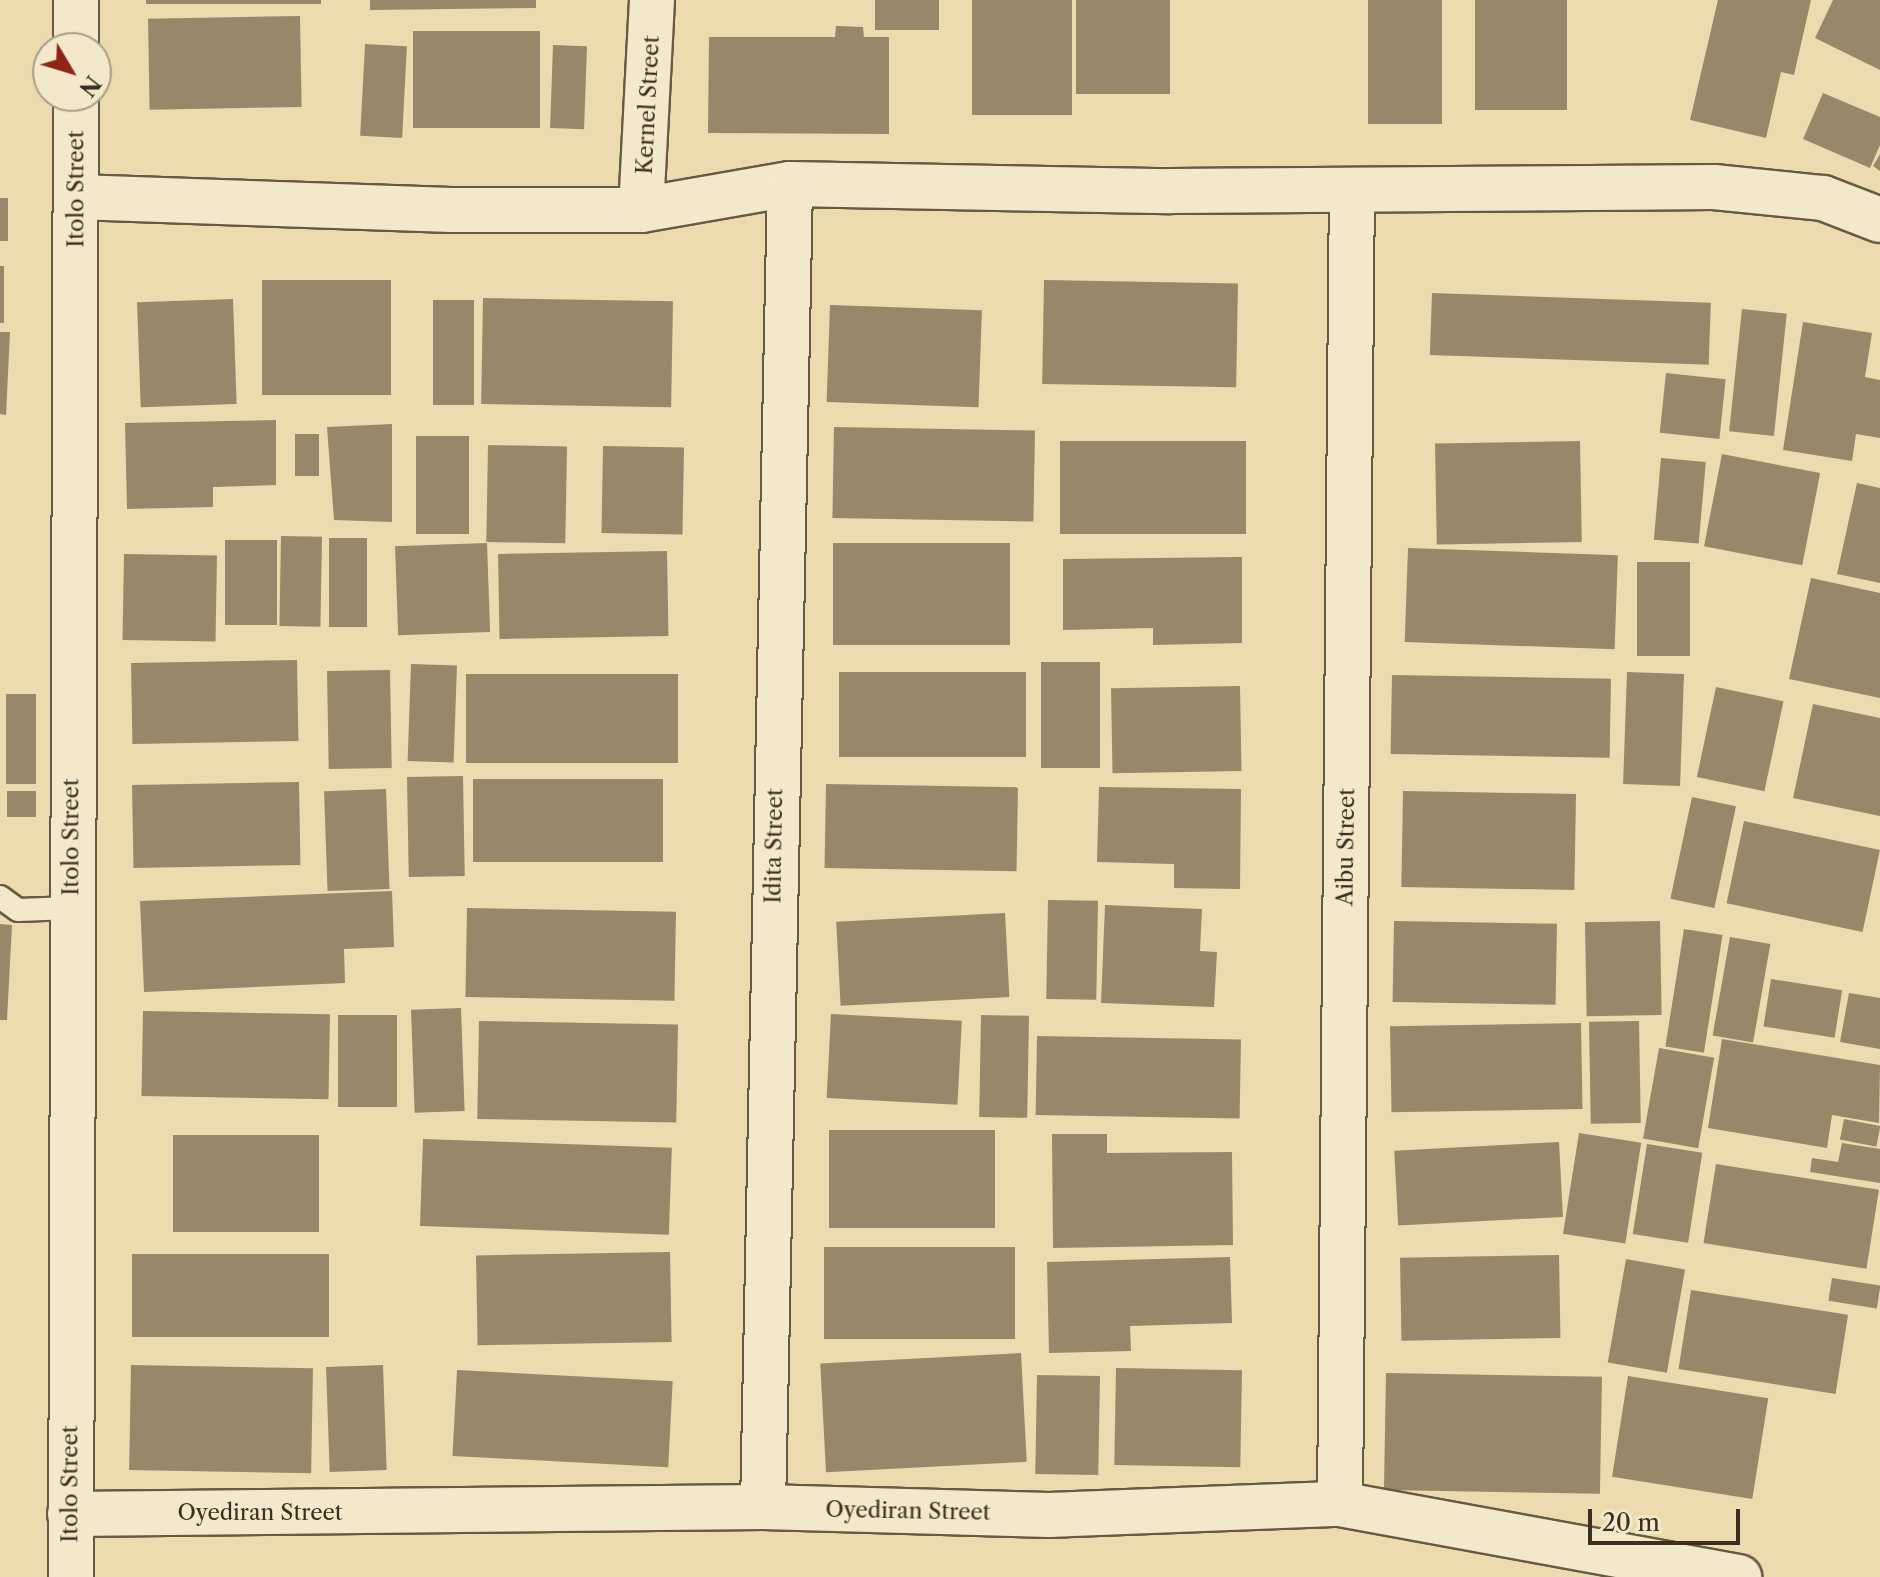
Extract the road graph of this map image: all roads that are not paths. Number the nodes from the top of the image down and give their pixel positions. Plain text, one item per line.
1 (76, 0) edge
2 (652, 0) edge
3 (76, 32) edge
4 (76, 112) edge
5 (790, 184) junction
6 (1352, 191) junction
7 (76, 197) junction
8 (641, 210) junction
9 (1880, 220) edge
10 (0, 897) edge
11 (71, 908) junction
12 (1340, 1504) junction
13 (763, 1507) junction
14 (70, 1514) junction
15 (71, 1577) edge
16 (1739, 1577) edge

1 - 3 street
2 - 8 street, Kernel Street
4 - 7 street, Itolo Street
5 - 6 street
5 - 8 street
5 - 13 street, Idita Street
6 - 9 street
6 - 12 street, Aibu Street
7 - 8 street
7 - 11 street, Itolo Street
10 - 11 lane
11 - 14 street, Itolo Street
12 - 13 street, Oyediran Street
12 - 16 street, Oyediran Street
13 - 14 street, Oyediran Street
14 - 15 street, Itolo Street

